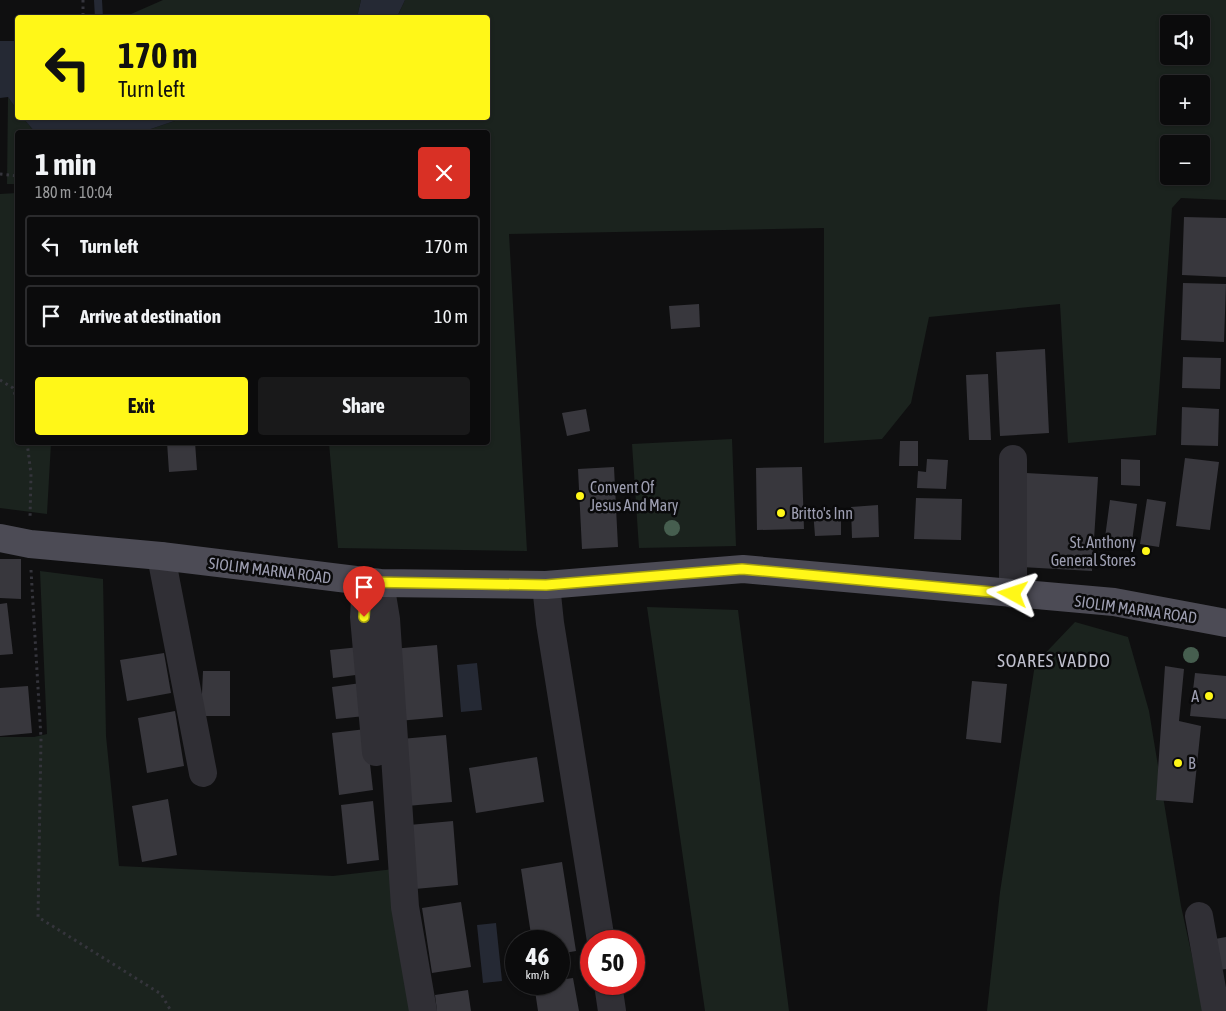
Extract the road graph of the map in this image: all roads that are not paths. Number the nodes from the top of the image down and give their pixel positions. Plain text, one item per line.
1 (1013, 459) dead end
2 (0, 538) edge
3 (161, 556) junction
4 (373, 582) junction
5 (546, 585) junction
6 (1013, 594) junction
7 (1226, 623) edge
8 (203, 773) dead end
9 (386, 862) dead end
10 (1199, 916) dead end
11 (599, 930) edge
12 (610, 995) edge
13 (423, 1011) edge
14 (612, 1011) edge
15 (1216, 1011) edge

1 - 6 street
2 - 3 main road, SIOLIM MARNA ROAD
3 - 4 main road, SIOLIM MARNA ROAD
3 - 8 street
4 - 5 main road, SIOLIM MARNA ROAD
4 - 9 street
4 - 13 street
5 - 6 main road, SIOLIM MARNA ROAD
5 - 11 street
6 - 7 main road, SIOLIM MARNA ROAD
10 - 15 street
12 - 14 street

